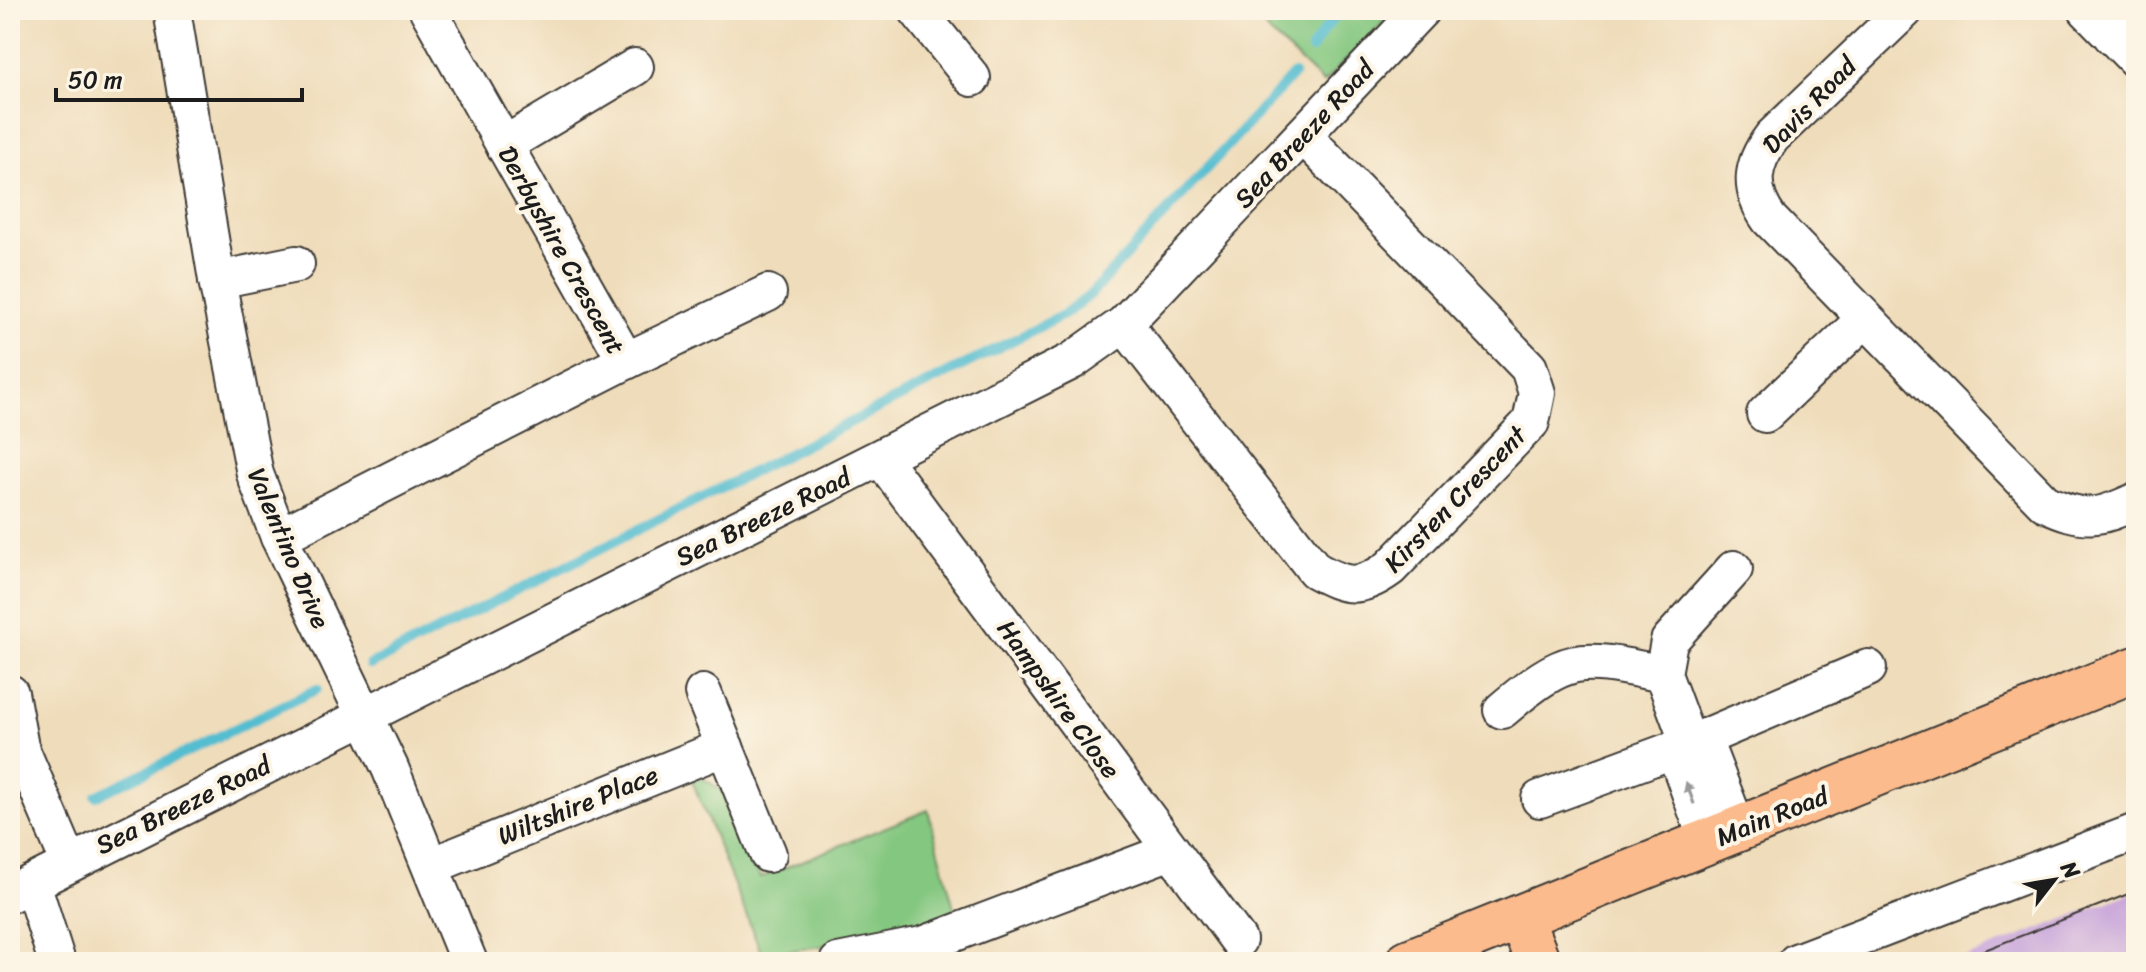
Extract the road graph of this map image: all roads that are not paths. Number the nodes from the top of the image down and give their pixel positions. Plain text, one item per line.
1 (172, 10) edge
2 (428, 10) edge
3 (917, 10) edge
4 (1421, 10) edge
5 (1905, 10) edge
6 (2087, 10) edge
7 (2128, 36) edge
8 (635, 67) dead end
9 (972, 78) dead end
10 (1303, 135) junction
11 (504, 145) junction
12 (296, 264) dead end
13 (217, 280) junction
14 (768, 293) dead end
15 (1865, 319) junction
16 (1124, 324) junction
17 (626, 361) junction
18 (1765, 414) dead end
19 (881, 458) junction
20 (2136, 501) edge
21 (279, 537) junction
22 (1734, 569) dead end
23 (1868, 668) dead end
24 (2136, 669) edge
25 (1663, 674) junction
26 (10, 693) edge
27 (703, 693) dead end
28 (1502, 710) dead end
29 (364, 715) junction
30 (1689, 744) junction
31 (725, 747) junction
32 (1540, 799) dead end
33 (2136, 832) edge
34 (1723, 836) junction
35 (1171, 851) junction
36 (768, 854) dead end
37 (69, 862) junction
38 (431, 866) junction
39 (21, 889) edge
40 (1521, 919) junction
41 (1238, 940) dead end
42 (57, 962) edge
43 (469, 962) edge
44 (838, 962) edge
45 (1408, 962) edge
46 (1538, 962) edge
47 (1796, 962) edge

1 - 13 street, Valentino Drive
2 - 11 street, Derbyshire Crescent
3 - 9 street
4 - 10 street, Sea Breeze Road
5 - 15 street, Davis Road
6 - 7 street
8 - 11 street
10 - 16 street, Sea Breeze Road
10 - 16 street, Kirsten Crescent
11 - 17 street, Derbyshire Crescent
12 - 13 street
13 - 21 street, Valentino Drive
14 - 17 street
15 - 18 street
15 - 20 street, Davis Road
16 - 19 street, Sea Breeze Road
17 - 21 street, Derbyshire Crescent
19 - 29 street, Sea Breeze Road
19 - 35 street, Hampshire Close
21 - 29 street, Valentino Drive
22 - 25 street
23 - 30 street
24 - 34 main road, Main Road
25 - 28 street
25 - 30 street
26 - 37 street
27 - 31 street
29 - 37 street, Sea Breeze Road
29 - 38 street, Valentino Drive
30 - 32 street
30 - 34 street
31 - 36 street
31 - 38 street, Wiltshire Place
33 - 47 street
34 - 40 main road, Main Road
35 - 41 street, Hampshire Close
35 - 44 street
37 - 39 street, Sea Breeze Road
38 - 43 street, Valentino Drive
39 - 42 street
40 - 45 main road, Main Road
40 - 46 main road

